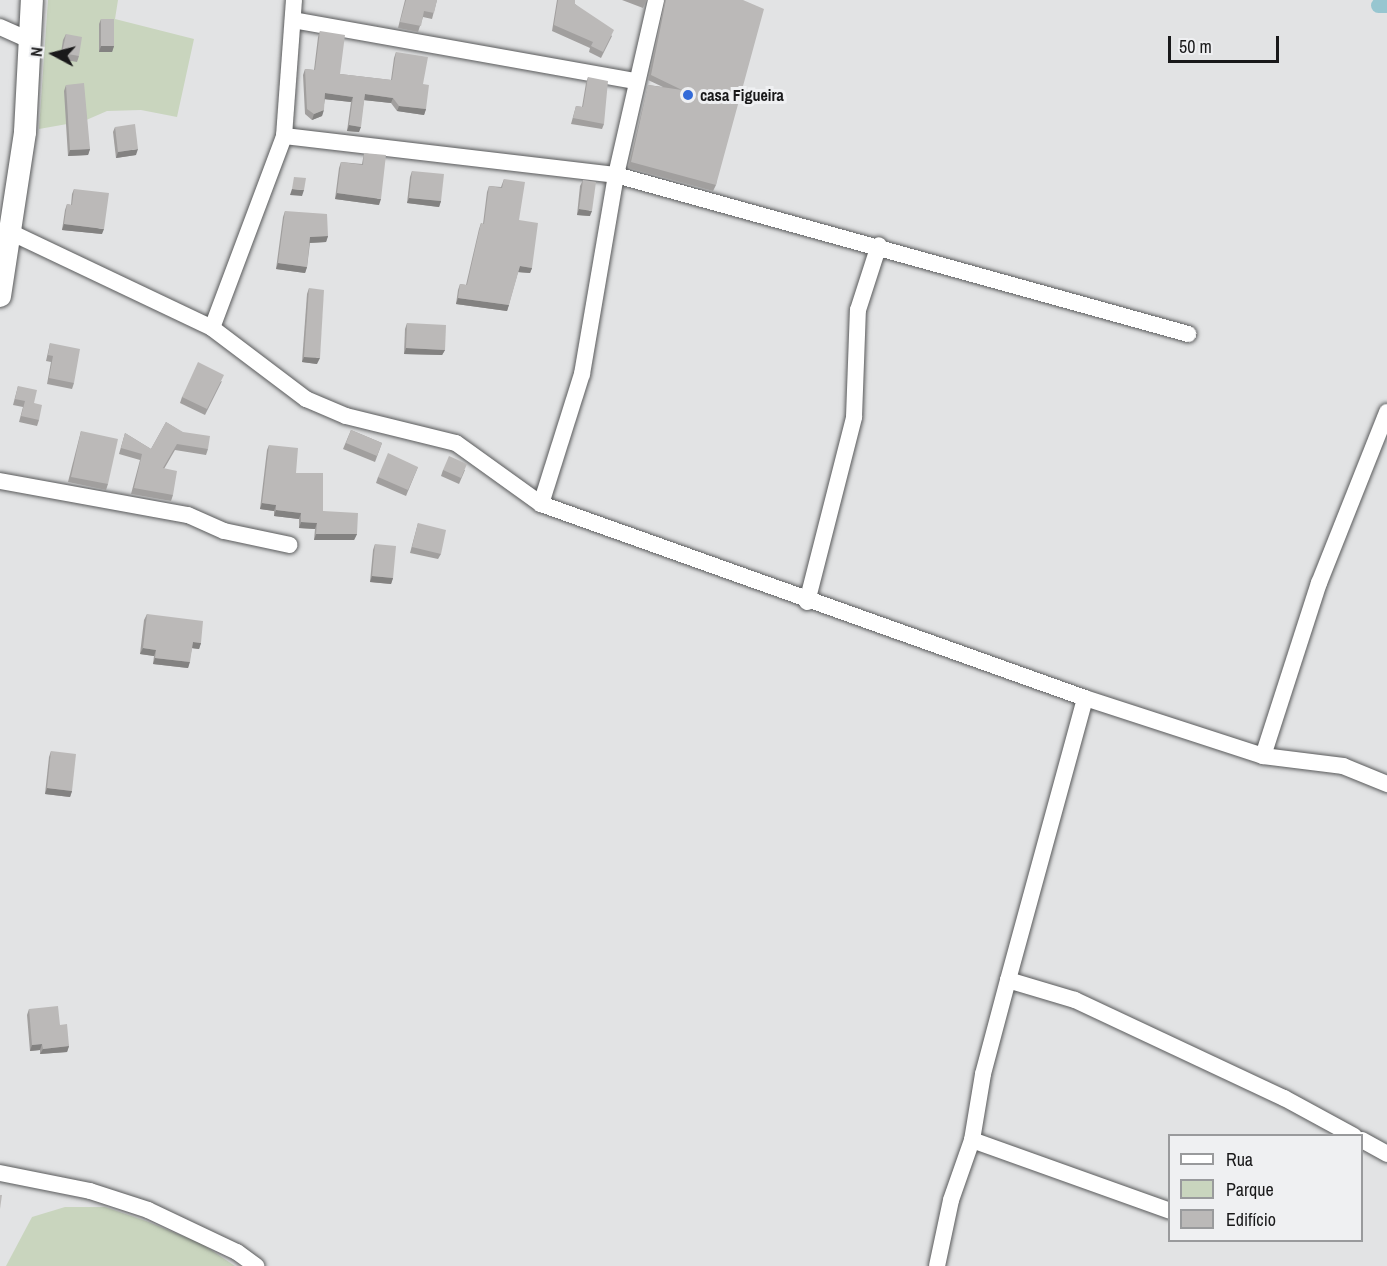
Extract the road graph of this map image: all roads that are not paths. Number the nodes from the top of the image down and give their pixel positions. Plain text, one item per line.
1 (32, 0) edge
2 (294, 0) edge
3 (656, 0) edge
4 (293, 20) junction
5 (0, 27) edge
6 (31, 41) junction
7 (635, 81) junction
8 (284, 136) junction
9 (616, 175) junction
10 (10, 232) junction
11 (879, 245) junction
12 (0, 296) edge
13 (212, 328) junction
14 (1188, 334) dead end
15 (1387, 412) edge
16 (0, 481) edge
17 (541, 504) junction
18 (290, 545) dead end
19 (807, 602) junction
20 (1085, 698) junction
21 (1263, 756) junction
22 (1387, 784) edge
23 (1008, 980) junction
24 (1350, 1134) edge
25 (972, 1140) junction
26 (1363, 1141) edge
27 (1387, 1154) edge
28 (0, 1173) edge
29 (1168, 1210) edge
30 (256, 1266) edge
31 (937, 1266) edge

1 - 6 main road
2 - 4 street
3 - 7 street
4 - 7 street
4 - 8 street
5 - 6 street
6 - 10 main road
7 - 9 street
8 - 9 street
8 - 13 street
9 - 11 street
9 - 17 street
10 - 12 main road
10 - 13 street
11 - 14 street
11 - 19 street
13 - 17 street
15 - 21 street
16 - 18 street
17 - 19 street
19 - 20 street
20 - 21 street
20 - 23 street
21 - 22 street
23 - 24 street
23 - 25 street
25 - 29 street
25 - 31 street
26 - 27 street
28 - 30 street

